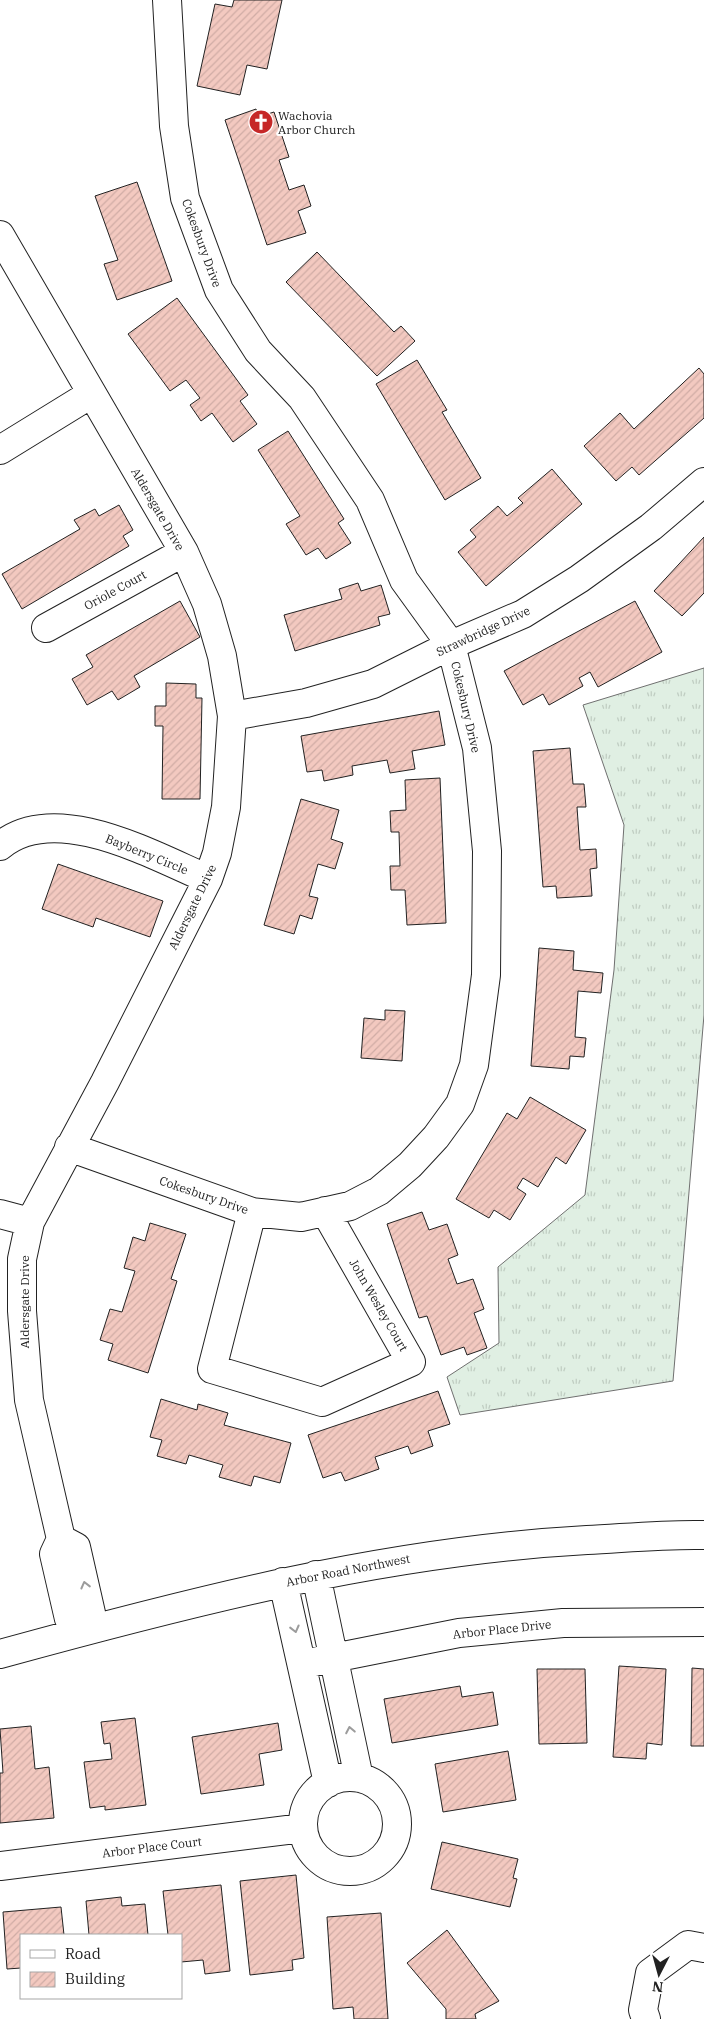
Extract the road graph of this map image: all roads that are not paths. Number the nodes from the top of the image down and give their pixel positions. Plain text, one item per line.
1 (167, 0) edge
2 (0, 235) edge
3 (91, 394) junction
4 (0, 450) edge
5 (704, 482) edge
6 (184, 552) junction
7 (46, 628) dead end
8 (451, 645) junction
9 (232, 716) junction
10 (0, 846) edge
11 (208, 879) junction
12 (69, 1147) junction
13 (325, 1211) junction
14 (252, 1212) junction
15 (0, 1214) edge
16 (30, 1222) junction
17 (704, 1536) edge
18 (316, 1576) junction
19 (283, 1582) junction
20 (704, 1622) edge
21 (84, 1631) junction
22 (0, 1654) edge
23 (335, 1659) junction
24 (303, 1664) junction
25 (359, 1778) junction
26 (328, 1783) junction
27 (304, 1828) junction
28 (0, 1866) edge
29 (704, 1948) edge
30 (646, 2019) edge

1 - 8 street, Cokesbury Drive
2 - 3 street, Aldersgate Drive
3 - 4 street
3 - 6 street, Aldersgate Drive
5 - 8 street, Strawbridge Drive
6 - 7 street, Oriole Court
6 - 9 street, Aldersgate Drive
8 - 9 street, Strawbridge Drive
8 - 13 street, Cokesbury Drive
9 - 11 street, Aldersgate Drive
10 - 11 street, Bayberry Circle
11 - 12 street, Aldersgate Drive
12 - 14 street, Cokesbury Drive
12 - 16 street, Aldersgate Drive
13 - 14 street, Cokesbury Drive
13 - 14 street, John Wesley Court
15 - 16 street
16 - 21 street, Aldersgate Drive
17 - 18 street, Arbor Road Northwest
18 - 19 street, Arbor Road Northwest
18 - 23 street
19 - 21 street, Arbor Road Northwest
19 -> 24 street
20 - 23 street, Arbor Place Drive
21 - 22 street, Arbor Road Northwest
23 - 24 street, Arbor Place Drive
25 -> 23 street
24 - 26 street
25 - 26 street
25 - 27 street
26 - 27 street
27 - 28 street, Arbor Place Court
29 - 30 street

